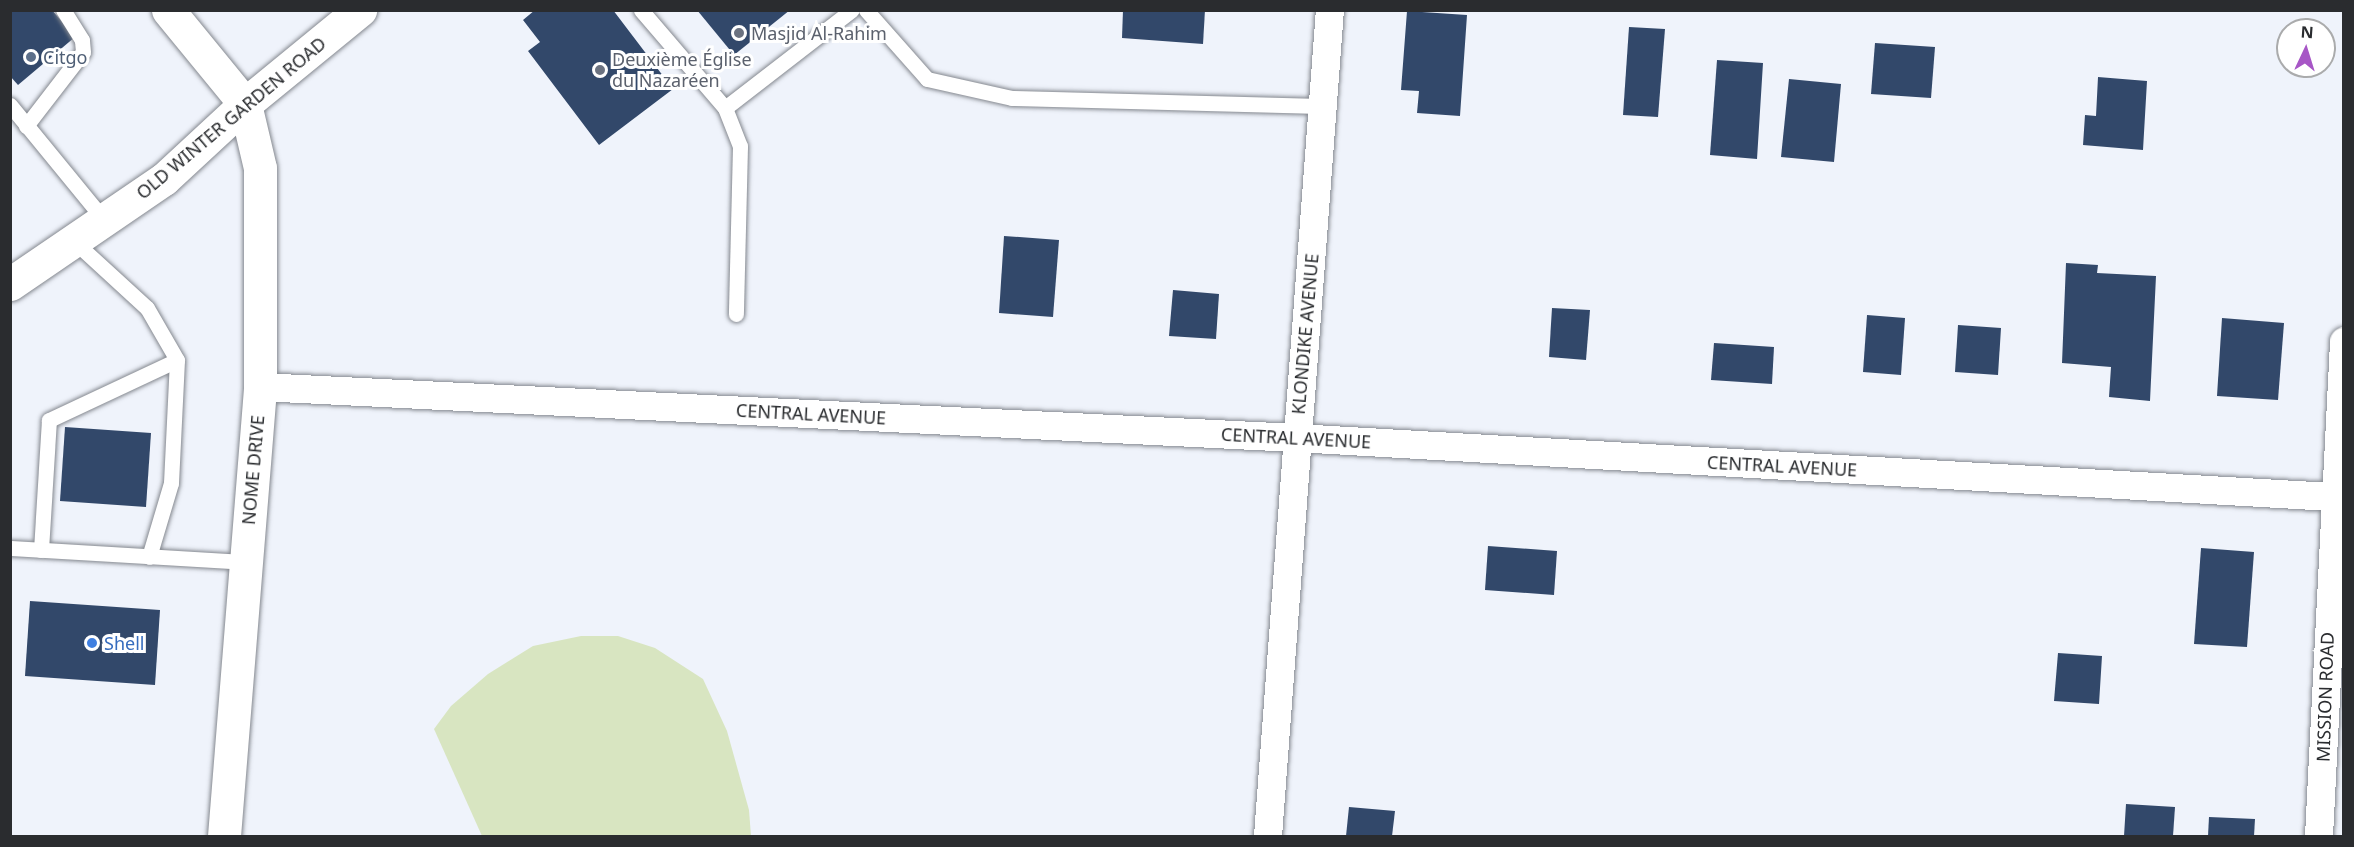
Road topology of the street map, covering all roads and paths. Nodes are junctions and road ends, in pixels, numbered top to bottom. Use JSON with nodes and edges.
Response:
{"nodes":[{"id":1,"x":63,"y":10,"type":"edge"},
{"id":2,"x":168,"y":10,"type":"edge"},
{"id":3,"x":360,"y":10,"type":"edge"},
{"id":4,"x":641,"y":10,"type":"edge"},
{"id":5,"x":852,"y":10,"type":"edge"},
{"id":6,"x":866,"y":10,"type":"edge"},
{"id":7,"x":1330,"y":10,"type":"edge"},
{"id":8,"x":245,"y":104,"type":"junction"},
{"id":9,"x":10,"y":105,"type":"edge"},
{"id":10,"x":1323,"y":106,"type":"junction"},
{"id":11,"x":725,"y":108,"type":"junction"},
{"id":12,"x":26,"y":126,"type":"junction"},
{"id":13,"x":105,"y":221,"type":"junction"},
{"id":14,"x":76,"y":243,"type":"junction"},
{"id":15,"x":10,"y":285,"type":"edge"},
{"id":16,"x":736,"y":314,"type":"dead end"},
{"id":17,"x":2343,"y":342,"type":"edge"},
{"id":18,"x":177,"y":360,"type":"junction"},
{"id":19,"x":260,"y":387,"type":"junction"},
{"id":20,"x":1296,"y":438,"type":"junction"},
{"id":21,"x":2337,"y":485,"type":"edge"},
{"id":22,"x":10,"y":548,"type":"edge"},
{"id":23,"x":41,"y":550,"type":"junction"},
{"id":24,"x":149,"y":557,"type":"junction"},
{"id":25,"x":245,"y":562,"type":"junction"},
{"id":26,"x":224,"y":837,"type":"edge"},
{"id":27,"x":1268,"y":837,"type":"edge"},
{"id":28,"x":2319,"y":837,"type":"edge"}],
"edges":[{"from":1,"to":12,"type":"lane"},
{"from":2,"to":8,"type":"street"},
{"from":3,"to":8,"type":"street","name":"OLD WINTER GARDEN ROAD"},
{"from":4,"to":11,"type":"lane"},
{"from":5,"to":11,"type":"lane"},
{"from":6,"to":10,"type":"lane"},
{"from":7,"to":10,"type":"street","name":"KLONDIKE AVENUE"},
{"from":8,"to":13,"type":"street","name":"OLD WINTER GARDEN ROAD"},
{"from":8,"to":19,"type":"street","name":"NOME DRIVE"},
{"from":9,"to":12,"type":"lane"},
{"from":10,"to":20,"type":"street","name":"KLONDIKE AVENUE"},
{"from":11,"to":16,"type":"lane"},
{"from":12,"to":13,"type":"lane"},
{"from":13,"to":14,"type":"street","name":"OLD WINTER GARDEN ROAD"},
{"from":14,"to":15,"type":"street","name":"OLD WINTER GARDEN ROAD"},
{"from":14,"to":18,"type":"lane"},
{"from":17,"to":21,"type":"street","name":"MISSION ROAD"},
{"from":18,"to":23,"type":"lane"},
{"from":18,"to":24,"type":"lane"},
{"from":19,"to":20,"type":"street","name":"CENTRAL AVENUE"},
{"from":19,"to":25,"type":"street","name":"NOME DRIVE"},
{"from":20,"to":21,"type":"street","name":"CENTRAL AVENUE"},
{"from":20,"to":27,"type":"street","name":"KLONDIKE AVENUE"},
{"from":21,"to":28,"type":"street","name":"MISSION ROAD"},
{"from":22,"to":23,"type":"lane"},
{"from":23,"to":24,"type":"lane"},
{"from":24,"to":25,"type":"lane"},
{"from":25,"to":26,"type":"street","name":"NOME DRIVE"}]}
